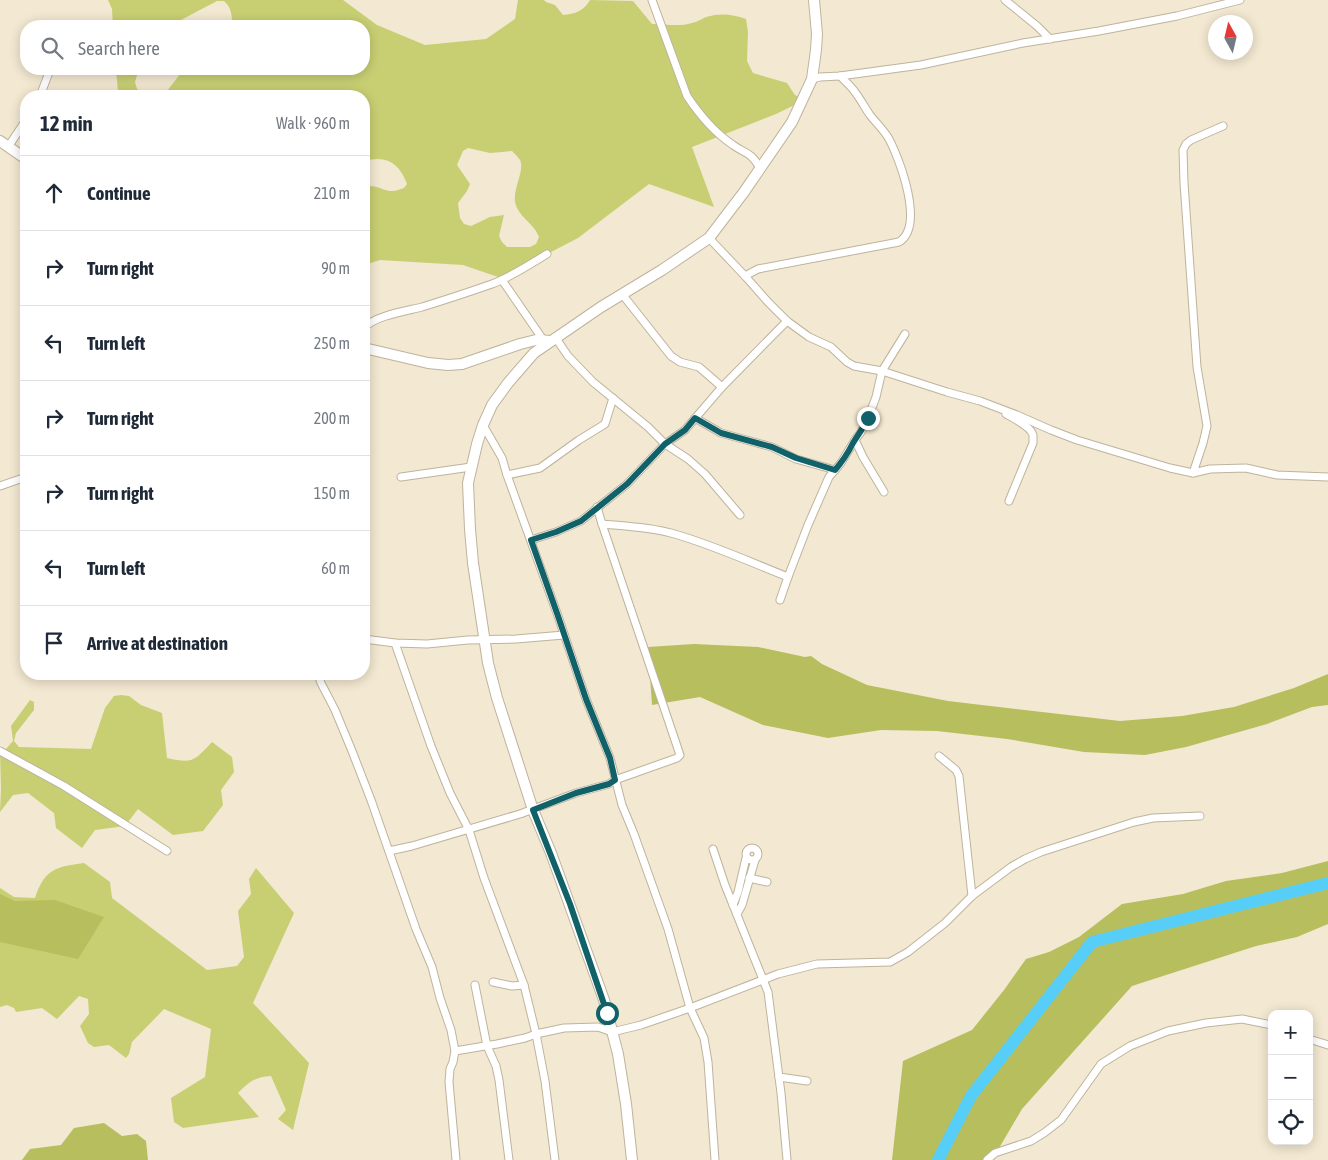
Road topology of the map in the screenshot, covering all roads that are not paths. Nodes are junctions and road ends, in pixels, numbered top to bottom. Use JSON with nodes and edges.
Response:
{"nodes":[{"id":1,"x":652,"y":0,"type":"edge"},
{"id":2,"x":814,"y":0,"type":"edge"},
{"id":3,"x":1005,"y":0,"type":"edge"},
{"id":4,"x":1240,"y":0,"type":"edge"},
{"id":5,"x":1050,"y":39,"type":"junction"},
{"id":6,"x":48,"y":75,"type":"dead end"},
{"id":7,"x":840,"y":76,"type":"junction"},
{"id":8,"x":812,"y":79,"type":"junction"},
{"id":9,"x":42,"y":90,"type":"edge"},
{"id":10,"x":1223,"y":126,"type":"dead end"},
{"id":11,"x":20,"y":127,"type":"edge"},
{"id":12,"x":4,"y":144,"type":"edge"},
{"id":13,"x":20,"y":155,"type":"edge"},
{"id":14,"x":760,"y":168,"type":"junction"},
{"id":15,"x":709,"y":238,"type":"junction"},
{"id":16,"x":546,"y":254,"type":"dead end"},
{"id":17,"x":745,"y":276,"type":"junction"},
{"id":18,"x":502,"y":280,"type":"junction"},
{"id":19,"x":622,"y":294,"type":"junction"},
{"id":20,"x":787,"y":321,"type":"junction"},
{"id":21,"x":370,"y":323,"type":"edge"},
{"id":22,"x":905,"y":334,"type":"dead end"},
{"id":23,"x":550,"y":339,"type":"junction"},
{"id":24,"x":370,"y":349,"type":"edge"},
{"id":25,"x":882,"y":371,"type":"junction"},
{"id":26,"x":722,"y":387,"type":"junction"},
{"id":27,"x":613,"y":398,"type":"junction"},
{"id":28,"x":995,"y":407,"type":"junction"},
{"id":29,"x":695,"y":418,"type":"junction"},
{"id":30,"x":483,"y":425,"type":"junction"},
{"id":31,"x":855,"y":440,"type":"junction"},
{"id":32,"x":665,"y":444,"type":"junction"},
{"id":33,"x":471,"y":467,"type":"junction"},
{"id":34,"x":835,"y":470,"type":"junction"},
{"id":35,"x":1193,"y":473,"type":"junction"},
{"id":36,"x":506,"y":475,"type":"junction"},
{"id":37,"x":401,"y":477,"type":"dead end"},
{"id":38,"x":1328,"y":477,"type":"edge"},
{"id":39,"x":20,"y":479,"type":"edge"},
{"id":40,"x":0,"y":486,"type":"edge"},
{"id":41,"x":884,"y":492,"type":"dead end"},
{"id":42,"x":1009,"y":501,"type":"dead end"},
{"id":43,"x":598,"y":508,"type":"junction"},
{"id":44,"x":740,"y":514,"type":"dead end"},
{"id":45,"x":602,"y":524,"type":"junction"},
{"id":46,"x":531,"y":540,"type":"junction"},
{"id":47,"x":788,"y":576,"type":"junction"},
{"id":48,"x":780,"y":600,"type":"dead end"},
{"id":49,"x":564,"y":635,"type":"junction"},
{"id":50,"x":484,"y":639,"type":"junction"},
{"id":51,"x":370,"y":640,"type":"edge"},
{"id":52,"x":395,"y":643,"type":"junction"},
{"id":53,"x":320,"y":680,"type":"edge"},
{"id":54,"x":0,"y":751,"type":"edge"},
{"id":55,"x":939,"y":756,"type":"dead end"},
{"id":56,"x":615,"y":780,"type":"junction"},
{"id":57,"x":533,"y":810,"type":"junction"},
{"id":58,"x":1200,"y":816,"type":"dead end"},
{"id":59,"x":469,"y":830,"type":"junction"},
{"id":60,"x":713,"y":849,"type":"dead end"},
{"id":61,"x":167,"y":850,"type":"dead end"},
{"id":62,"x":389,"y":851,"type":"junction"},
{"id":63,"x":746,"y":858,"type":"junction"},
{"id":64,"x":755,"y":860,"type":"junction"},
{"id":65,"x":749,"y":878,"type":"junction"},
{"id":66,"x":767,"y":882,"type":"dead end"},
{"id":67,"x":972,"y":896,"type":"junction"},
{"id":68,"x":733,"y":904,"type":"junction"},
{"id":69,"x":737,"y":914,"type":"junction"},
{"id":70,"x":764,"y":979,"type":"junction"},
{"id":71,"x":493,"y":982,"type":"dead end"},
{"id":72,"x":475,"y":985,"type":"dead end"},
{"id":73,"x":524,"y":985,"type":"junction"},
{"id":74,"x":690,"y":1008,"type":"junction"},
{"id":75,"x":1268,"y":1024,"type":"edge"},
{"id":76,"x":612,"y":1032,"type":"junction"},
{"id":77,"x":536,"y":1034,"type":"junction"},
{"id":78,"x":1313,"y":1040,"type":"edge"},
{"id":79,"x":1328,"y":1045,"type":"edge"},
{"id":80,"x":487,"y":1046,"type":"junction"},
{"id":81,"x":455,"y":1051,"type":"junction"},
{"id":82,"x":779,"y":1077,"type":"junction"},
{"id":83,"x":807,"y":1081,"type":"dead end"},
{"id":84,"x":456,"y":1160,"type":"edge"},
{"id":85,"x":509,"y":1160,"type":"edge"},
{"id":86,"x":554,"y":1160,"type":"edge"},
{"id":87,"x":632,"y":1160,"type":"edge"},
{"id":88,"x":716,"y":1160,"type":"edge"},
{"id":89,"x":787,"y":1160,"type":"edge"},
{"id":90,"x":987,"y":1160,"type":"edge"}],
"edges":[{"from":1,"to":14,"type":"street"},
{"from":2,"to":8,"type":"main road"},
{"from":3,"to":5,"type":"street"},
{"from":4,"to":5,"type":"street"},
{"from":5,"to":7,"type":"street"},
{"from":6,"to":9,"type":"street"},
{"from":7,"to":8,"type":"street"},
{"from":7,"to":17,"type":"street"},
{"from":8,"to":14,"type":"main road"},
{"from":10,"to":35,"type":"street"},
{"from":11,"to":12,"type":"street"},
{"from":12,"to":13,"type":"main road"},
{"from":14,"to":15,"type":"main road"},
{"from":15,"to":17,"type":"street"},
{"from":15,"to":19,"type":"main road"},
{"from":16,"to":18,"type":"street"},
{"from":17,"to":20,"type":"street"},
{"from":18,"to":21,"type":"street"},
{"from":18,"to":23,"type":"street"},
{"from":19,"to":23,"type":"main road"},
{"from":19,"to":26,"type":"street"},
{"from":20,"to":25,"type":"street"},
{"from":20,"to":26,"type":"street"},
{"from":22,"to":25,"type":"street"},
{"from":23,"to":24,"type":"main road"},
{"from":23,"to":27,"type":"street"},
{"from":23,"to":30,"type":"main road"},
{"from":25,"to":28,"type":"street"},
{"from":25,"to":31,"type":"street"},
{"from":26,"to":29,"type":"street"},
{"from":27,"to":32,"type":"street"},
{"from":27,"to":36,"type":"street"},
{"from":28,"to":35,"type":"street"},
{"from":28,"to":42,"type":"street"},
{"from":29,"to":32,"type":"street"},
{"from":29,"to":34,"type":"street"},
{"from":30,"to":33,"type":"main road"},
{"from":30,"to":36,"type":"street"},
{"from":31,"to":34,"type":"street"},
{"from":31,"to":41,"type":"street"},
{"from":32,"to":43,"type":"street"},
{"from":32,"to":44,"type":"street"},
{"from":33,"to":37,"type":"street"},
{"from":33,"to":50,"type":"main road"},
{"from":34,"to":47,"type":"street"},
{"from":35,"to":38,"type":"street"},
{"from":36,"to":46,"type":"street"},
{"from":39,"to":40,"type":"street"},
{"from":43,"to":45,"type":"street"},
{"from":43,"to":46,"type":"street"},
{"from":45,"to":47,"type":"street"},
{"from":45,"to":56,"type":"street"},
{"from":46,"to":49,"type":"street"},
{"from":47,"to":48,"type":"street"},
{"from":49,"to":50,"type":"street"},
{"from":49,"to":56,"type":"street"},
{"from":50,"to":52,"type":"street"},
{"from":50,"to":57,"type":"main road"},
{"from":51,"to":52,"type":"street"},
{"from":52,"to":59,"type":"street"},
{"from":53,"to":62,"type":"street"},
{"from":54,"to":61,"type":"street"},
{"from":55,"to":67,"type":"street"},
{"from":56,"to":57,"type":"street"},
{"from":56,"to":74,"type":"street"},
{"from":57,"to":59,"type":"street"},
{"from":57,"to":76,"type":"main road"},
{"from":58,"to":67,"type":"street"},
{"from":59,"to":62,"type":"street"},
{"from":59,"to":73,"type":"street"},
{"from":60,"to":68,"type":"street"},
{"from":62,"to":81,"type":"street"},
{"from":63,"to":64,"type":"street"},
{"from":63,"to":64,"type":"street"},
{"from":63,"to":68,"type":"street"},
{"from":64,"to":65,"type":"street"},
{"from":65,"to":66,"type":"street"},
{"from":65,"to":69,"type":"street"},
{"from":67,"to":70,"type":"street"},
{"from":68,"to":69,"type":"street"},
{"from":69,"to":70,"type":"street"},
{"from":70,"to":74,"type":"street"},
{"from":70,"to":82,"type":"street"},
{"from":71,"to":73,"type":"street"},
{"from":72,"to":80,"type":"street"},
{"from":73,"to":77,"type":"street"},
{"from":74,"to":76,"type":"street"},
{"from":74,"to":88,"type":"street"},
{"from":75,"to":90,"type":"street"},
{"from":76,"to":77,"type":"street"},
{"from":76,"to":87,"type":"main road"},
{"from":77,"to":80,"type":"street"},
{"from":77,"to":86,"type":"street"},
{"from":78,"to":79,"type":"street"},
{"from":80,"to":81,"type":"street"},
{"from":80,"to":85,"type":"street"},
{"from":81,"to":84,"type":"street"},
{"from":82,"to":83,"type":"street"},
{"from":82,"to":89,"type":"street"}]}
